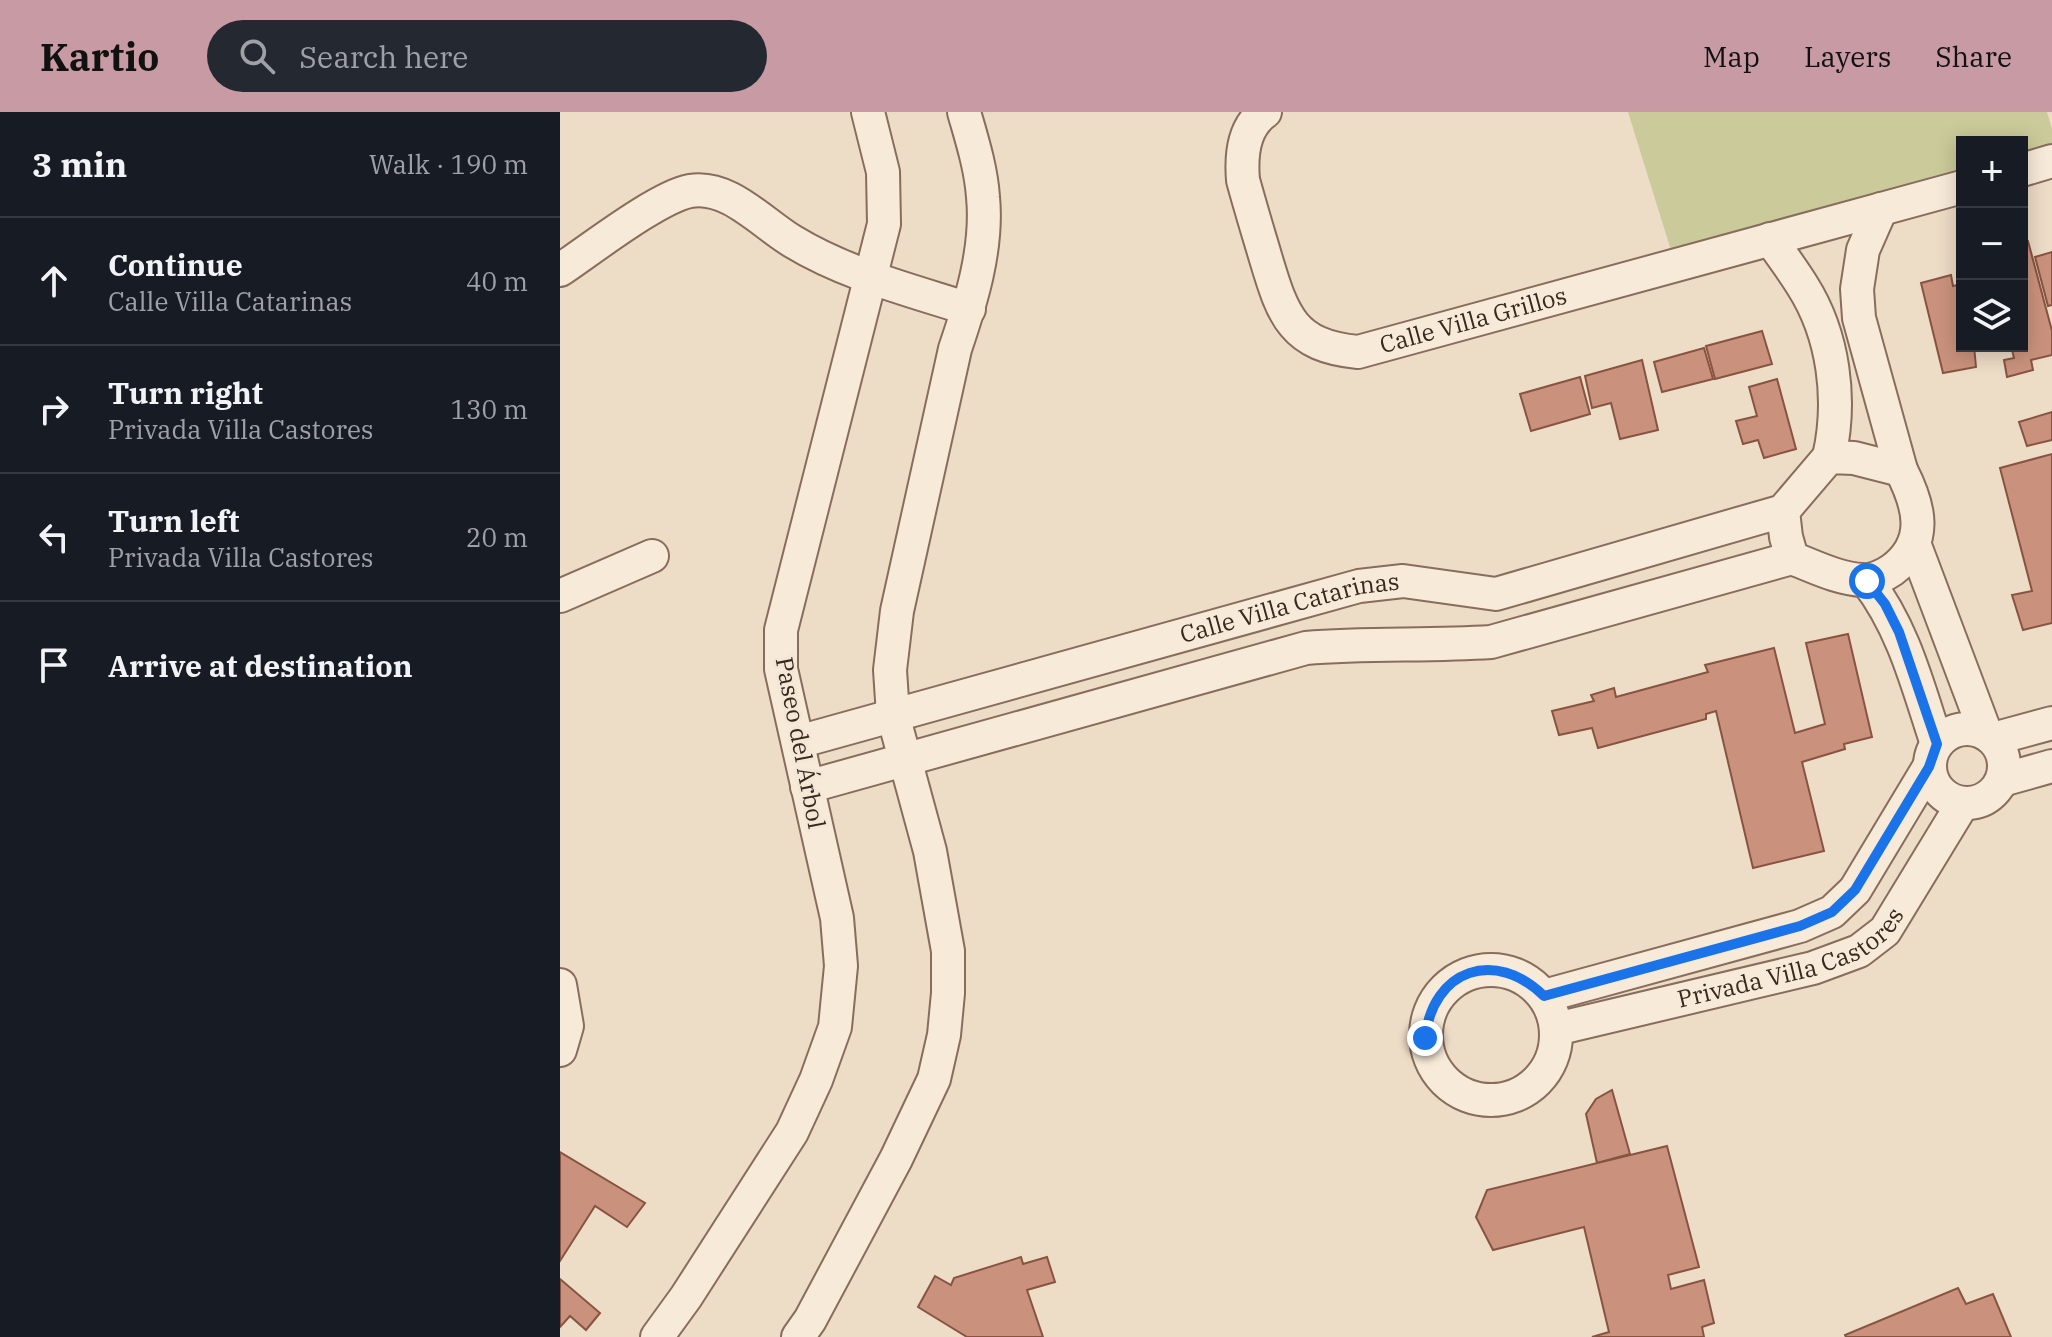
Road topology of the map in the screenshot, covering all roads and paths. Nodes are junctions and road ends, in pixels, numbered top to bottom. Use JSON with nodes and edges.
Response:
{"nodes":[{"id":1,"x":868,"y":112,"type":"edge"},
{"id":2,"x":964,"y":112,"type":"edge"},
{"id":3,"x":1265,"y":112,"type":"edge"},
{"id":4,"x":2052,"y":161,"type":"edge"},
{"id":5,"x":2028,"y":168,"type":"edge"},
{"id":6,"x":1956,"y":189,"type":"edge"},
{"id":7,"x":1881,"y":209,"type":"junction"},
{"id":8,"x":1770,"y":239,"type":"junction"},
{"id":9,"x":560,"y":270,"type":"edge"},
{"id":10,"x":872,"y":278,"type":"junction"},
{"id":11,"x":969,"y":309,"type":"junction"},
{"id":12,"x":1829,"y":457,"type":"junction"},
{"id":13,"x":1901,"y":470,"type":"junction"},
{"id":14,"x":1783,"y":511,"type":"junction"},
{"id":15,"x":1914,"y":543,"type":"junction"},
{"id":16,"x":652,"y":556,"type":"dead end"},
{"id":17,"x":1792,"y":558,"type":"junction"},
{"id":18,"x":1867,"y":581,"type":"junction"},
{"id":19,"x":560,"y":596,"type":"edge"},
{"id":20,"x":893,"y":715,"type":"junction"},
{"id":21,"x":2052,"y":723,"type":"edge"},
{"id":22,"x":1989,"y":737,"type":"junction"},
{"id":23,"x":798,"y":742,"type":"junction"},
{"id":24,"x":1933,"y":756,"type":"junction"},
{"id":25,"x":905,"y":760,"type":"junction"},
{"id":26,"x":2052,"y":766,"type":"edge"},
{"id":27,"x":2002,"y":780,"type":"junction"},
{"id":28,"x":807,"y":787,"type":"junction"},
{"id":29,"x":1963,"y":803,"type":"junction"},
{"id":30,"x":560,"y":985,"type":"edge"},
{"id":31,"x":1544,"y":996,"type":"junction"},
{"id":32,"x":1556,"y":1029,"type":"junction"},
{"id":33,"x":560,"y":1050,"type":"edge"},
{"id":34,"x":657,"y":1337,"type":"edge"},
{"id":35,"x":798,"y":1337,"type":"edge"}],
"edges":[{"from":1,"to":10,"type":"street","name":"Paseo del Árbol"},
{"from":2,"to":11,"type":"street"},
{"from":3,"to":8,"type":"street","name":"Calle Villa Grillos"},
{"from":4,"to":5,"type":"street"},
{"from":6,"to":7,"type":"street","name":"Calle Villa Grillos"},
{"from":7,"to":8,"type":"street","name":"Calle Villa Grillos"},
{"from":7,"to":13,"type":"street"},
{"from":8,"to":12,"type":"street"},
{"from":9,"to":10,"type":"street"},
{"from":10,"to":11,"type":"street"},
{"from":10,"to":23,"type":"street","name":"Paseo del Árbol"},
{"from":11,"to":20,"type":"street"},
{"from":12,"to":13,"type":"street"},
{"from":12,"to":14,"type":"street"},
{"from":13,"to":15,"type":"street"},
{"from":14,"to":17,"type":"street"},
{"from":14,"to":20,"type":"street","name":"Calle Villa Catarinas"},
{"from":15,"to":18,"type":"street"},
{"from":15,"to":22,"type":"street"},
{"from":16,"to":19,"type":"street"},
{"from":17,"to":18,"type":"street"},
{"from":17,"to":25,"type":"street","name":"Calle Villa Catarinas"},
{"from":18,"to":24,"type":"street"},
{"from":20,"to":23,"type":"street","name":"Calle Villa Catarinas"},
{"from":20,"to":25,"type":"street"},
{"from":21,"to":22,"type":"street"},
{"from":22,"to":24,"type":"street"},
{"from":22,"to":27,"type":"street"},
{"from":23,"to":28,"type":"street","name":"Paseo del Árbol"},
{"from":24,"to":29,"type":"street"},
{"from":24,"to":31,"type":"street","name":"Privada Villa Castores"},
{"from":25,"to":28,"type":"street","name":"Calle Villa Catarinas"},
{"from":25,"to":35,"type":"street"},
{"from":26,"to":27,"type":"street"},
{"from":27,"to":29,"type":"street"},
{"from":28,"to":34,"type":"street","name":"Paseo del Árbol"},
{"from":29,"to":32,"type":"street","name":"Privada Villa Castores"},
{"from":30,"to":33,"type":"street"},
{"from":31,"to":32,"type":"street"},
{"from":31,"to":32,"type":"street"}]}
